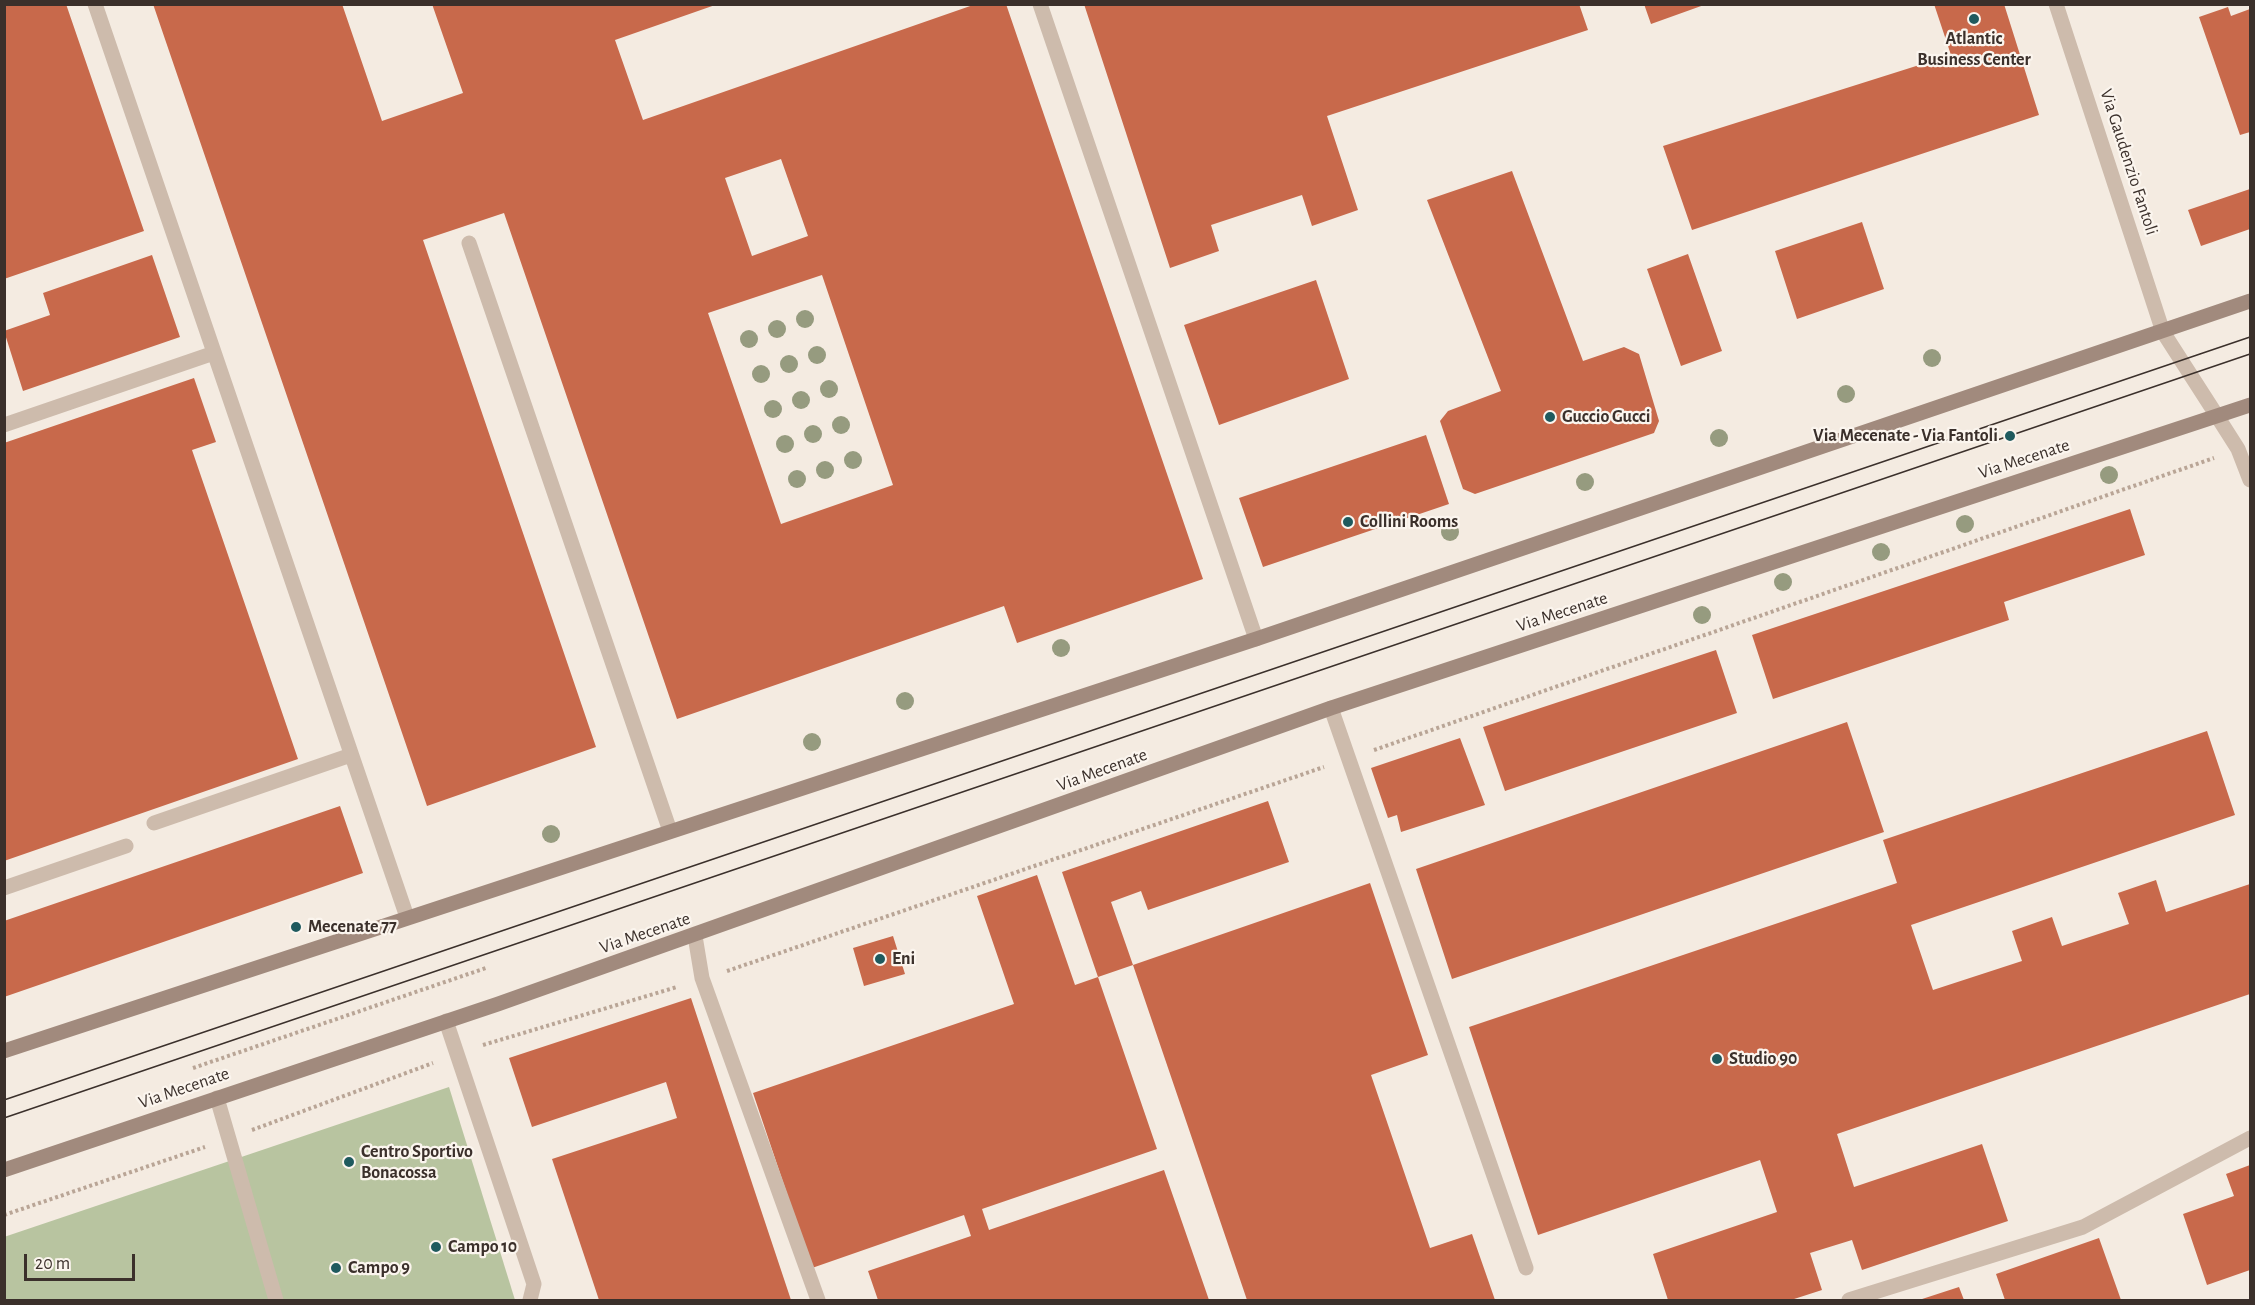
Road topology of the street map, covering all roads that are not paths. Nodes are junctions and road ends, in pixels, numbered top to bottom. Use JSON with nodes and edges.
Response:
{"nodes":[{"id":1,"x":95,"y":4,"type":"edge"},
{"id":2,"x":1040,"y":4,"type":"edge"},
{"id":3,"x":2056,"y":4,"type":"edge"},
{"id":4,"x":469,"y":243,"type":"dead end"},
{"id":5,"x":2250,"y":301,"type":"edge"},
{"id":6,"x":2163,"y":332,"type":"junction"},
{"id":7,"x":214,"y":352,"type":"junction"},
{"id":8,"x":2250,"y":405,"type":"edge"},
{"id":9,"x":2217,"y":416,"type":"junction"},
{"id":10,"x":4,"y":425,"type":"edge"},
{"id":11,"x":2250,"y":480,"type":"edge"},
{"id":12,"x":1256,"y":639,"type":"junction"},
{"id":13,"x":1331,"y":708,"type":"junction"},
{"id":14,"x":351,"y":755,"type":"junction"},
{"id":15,"x":154,"y":823,"type":"dead end"},
{"id":16,"x":670,"y":831,"type":"junction"},
{"id":17,"x":126,"y":846,"type":"dead end"},
{"id":18,"x":4,"y":888,"type":"edge"},
{"id":19,"x":407,"y":917,"type":"junction"},
{"id":20,"x":695,"y":936,"type":"junction"},
{"id":21,"x":447,"y":1021,"type":"junction"},
{"id":22,"x":4,"y":1051,"type":"edge"},
{"id":23,"x":217,"y":1098,"type":"junction"},
{"id":24,"x":2250,"y":1138,"type":"edge"},
{"id":25,"x":4,"y":1170,"type":"edge"},
{"id":26,"x":1526,"y":1268,"type":"dead end"},
{"id":27,"x":276,"y":1300,"type":"edge"},
{"id":28,"x":530,"y":1300,"type":"edge"},
{"id":29,"x":818,"y":1300,"type":"edge"},
{"id":30,"x":1849,"y":1300,"type":"edge"}],
"edges":[{"from":1,"to":7,"type":"street"},
{"from":2,"to":12,"type":"street"},
{"from":3,"to":6,"type":"street","name":"Via Gaudenzio Fantoli"},
{"from":4,"to":16,"type":"street"},
{"from":5,"to":6,"type":"main road"},
{"from":6,"to":9,"type":"street"},
{"from":6,"to":12,"type":"main road"},
{"from":7,"to":10,"type":"street"},
{"from":7,"to":14,"type":"street"},
{"from":8,"to":9,"type":"main road","name":"Via Mecenate"},
{"from":9,"to":11,"type":"street"},
{"from":9,"to":13,"type":"main road","name":"Via Mecenate"},
{"from":12,"to":16,"type":"main road"},
{"from":13,"to":20,"type":"main road","name":"Via Mecenate"},
{"from":13,"to":26,"type":"street"},
{"from":14,"to":15,"type":"street"},
{"from":14,"to":19,"type":"street"},
{"from":16,"to":19,"type":"main road"},
{"from":17,"to":18,"type":"street"},
{"from":19,"to":22,"type":"main road"},
{"from":20,"to":21,"type":"main road","name":"Via Mecenate"},
{"from":20,"to":29,"type":"street"},
{"from":21,"to":23,"type":"main road","name":"Via Mecenate"},
{"from":21,"to":28,"type":"street"},
{"from":23,"to":25,"type":"main road","name":"Via Mecenate"},
{"from":23,"to":27,"type":"street"},
{"from":24,"to":30,"type":"street"}]}
